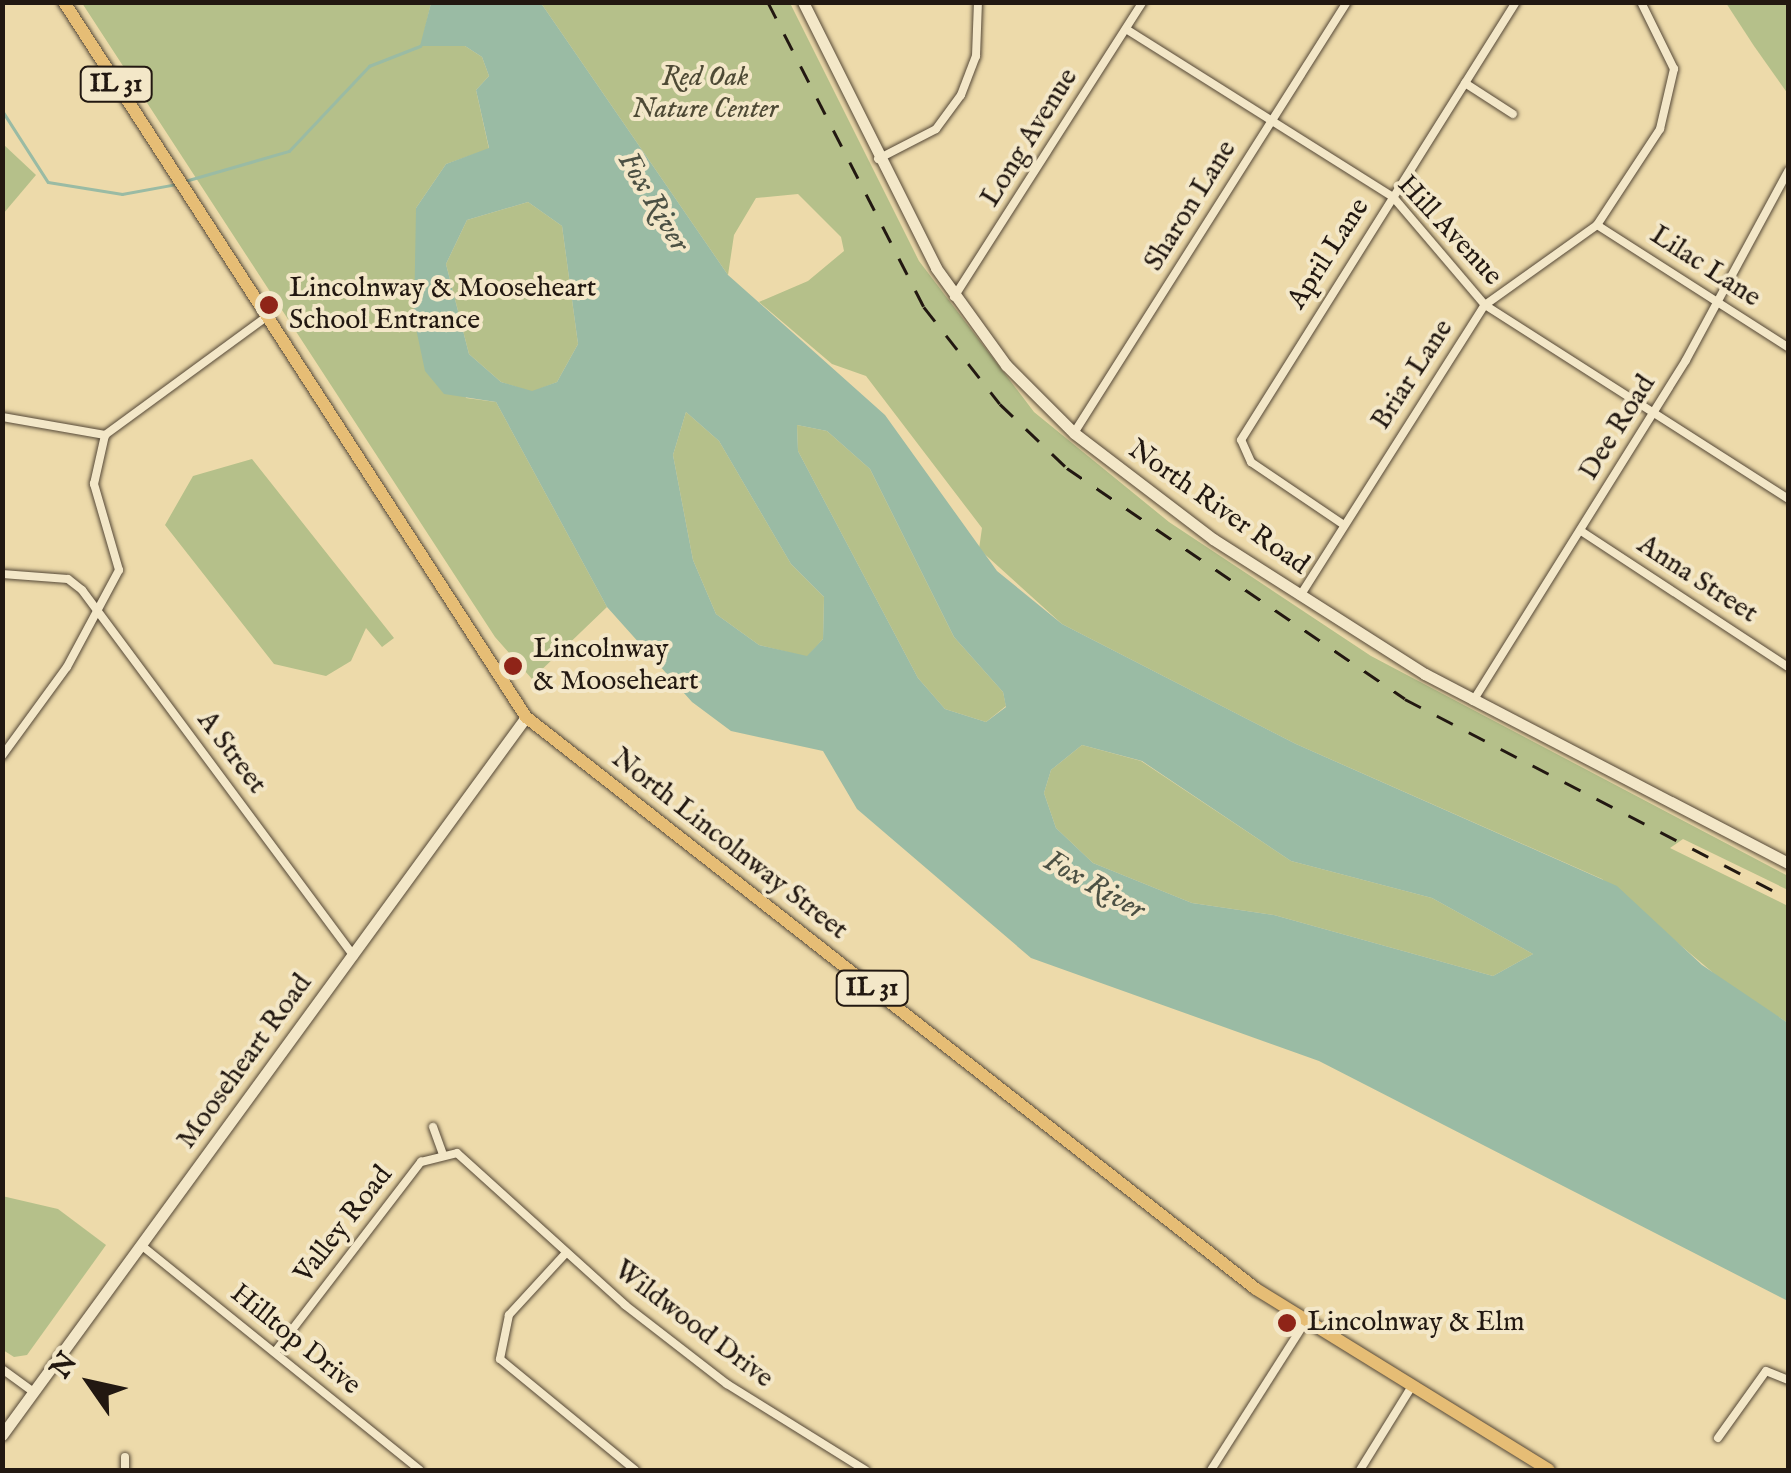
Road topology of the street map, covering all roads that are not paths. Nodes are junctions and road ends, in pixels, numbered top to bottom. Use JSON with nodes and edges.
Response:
{"nodes":[{"id":1,"x":64,"y":2,"type":"edge"},
{"id":2,"x":803,"y":2,"type":"edge"},
{"id":3,"x":978,"y":2,"type":"edge"},
{"id":4,"x":1143,"y":2,"type":"edge"},
{"id":5,"x":1347,"y":2,"type":"edge"},
{"id":6,"x":1516,"y":2,"type":"edge"},
{"id":7,"x":1641,"y":2,"type":"edge"},
{"id":8,"x":1126,"y":29,"type":"junction"},
{"id":9,"x":1464,"y":83,"type":"junction"},
{"id":10,"x":1513,"y":114,"type":"dead end"},
{"id":11,"x":1272,"y":121,"type":"junction"},
{"id":12,"x":878,"y":159,"type":"junction"},
{"id":13,"x":1788,"y":170,"type":"edge"},
{"id":14,"x":1785,"y":183,"type":"edge"},
{"id":15,"x":1392,"y":197,"type":"junction"},
{"id":16,"x":1598,"y":225,"type":"junction"},
{"id":17,"x":954,"y":297,"type":"junction"},
{"id":18,"x":1715,"y":300,"type":"junction"},
{"id":19,"x":1485,"y":305,"type":"junction"},
{"id":20,"x":266,"y":317,"type":"junction"},
{"id":21,"x":1788,"y":347,"type":"edge"},
{"id":22,"x":1654,"y":414,"type":"junction"},
{"id":23,"x":2,"y":417,"type":"edge"},
{"id":24,"x":1074,"y":433,"type":"junction"},
{"id":25,"x":105,"y":435,"type":"junction"},
{"id":26,"x":1788,"y":499,"type":"edge"},
{"id":27,"x":1344,"y":525,"type":"junction"},
{"id":28,"x":1581,"y":531,"type":"junction"},
{"id":29,"x":2,"y":574,"type":"edge"},
{"id":30,"x":1300,"y":596,"type":"junction"},
{"id":31,"x":96,"y":612,"type":"junction"},
{"id":32,"x":1788,"y":667,"type":"edge"},
{"id":33,"x":1473,"y":701,"type":"junction"},
{"id":34,"x":526,"y":717,"type":"junction"},
{"id":35,"x":4,"y":752,"type":"edge"},
{"id":36,"x":1788,"y":863,"type":"edge"},
{"id":37,"x":354,"y":956,"type":"junction"},
{"id":38,"x":434,"y":1127,"type":"dead end"},
{"id":39,"x":442,"y":1152,"type":"junction"},
{"id":40,"x":142,"y":1245,"type":"junction"},
{"id":41,"x":565,"y":1254,"type":"junction"},
{"id":42,"x":1306,"y":1321,"type":"junction"},
{"id":43,"x":275,"y":1352,"type":"junction"},
{"id":44,"x":2,"y":1369,"type":"edge"},
{"id":45,"x":1788,"y":1380,"type":"edge"},
{"id":46,"x":1412,"y":1386,"type":"junction"},
{"id":47,"x":34,"y":1392,"type":"junction"},
{"id":48,"x":2,"y":1435,"type":"edge"},
{"id":49,"x":1718,"y":1438,"type":"dead end"},
{"id":50,"x":125,"y":1457,"type":"dead end"},
{"id":51,"x":124,"y":1470,"type":"edge"},
{"id":52,"x":420,"y":1470,"type":"edge"},
{"id":53,"x":635,"y":1470,"type":"edge"},
{"id":54,"x":865,"y":1470,"type":"edge"},
{"id":55,"x":1210,"y":1470,"type":"edge"},
{"id":56,"x":1360,"y":1470,"type":"edge"},
{"id":57,"x":1549,"y":1470,"type":"edge"}],
"edges":[{"from":1,"to":20,"type":"main road","name":"North Lincolnway Street","number":"IL 31"},
{"from":2,"to":12,"type":"main road","name":"North River Road"},
{"from":3,"to":12,"type":"street"},
{"from":4,"to":8,"type":"street","name":"Long Avenue"},
{"from":5,"to":11,"type":"street","name":"Sharon Lane"},
{"from":6,"to":9,"type":"street","name":"April Lane"},
{"from":7,"to":16,"type":"street","name":"Briar Lane"},
{"from":8,"to":11,"type":"street","name":"Hill Avenue"},
{"from":8,"to":17,"type":"street","name":"Long Avenue"},
{"from":9,"to":10,"type":"street"},
{"from":9,"to":15,"type":"street","name":"April Lane"},
{"from":11,"to":15,"type":"street","name":"Hill Avenue"},
{"from":11,"to":24,"type":"street","name":"Sharon Lane"},
{"from":12,"to":17,"type":"main road","name":"North River Road"},
{"from":13,"to":14,"type":"street","name":"Dee Road"},
{"from":14,"to":18,"type":"street","name":"Dee Road"},
{"from":15,"to":19,"type":"street","name":"Hill Avenue"},
{"from":15,"to":27,"type":"street","name":"April Lane"},
{"from":16,"to":18,"type":"street","name":"Lilac Lane"},
{"from":16,"to":19,"type":"street","name":"Briar Lane"},
{"from":17,"to":24,"type":"main road","name":"North River Road"},
{"from":18,"to":21,"type":"street","name":"Lilac Lane"},
{"from":18,"to":22,"type":"street","name":"Dee Road"},
{"from":19,"to":22,"type":"street","name":"Hill Avenue"},
{"from":19,"to":27,"type":"street","name":"Briar Lane"},
{"from":20,"to":25,"type":"street"},
{"from":20,"to":34,"type":"main road","name":"North Lincolnway Street","number":"IL 31"},
{"from":22,"to":26,"type":"street","name":"Hill Avenue"},
{"from":22,"to":28,"type":"street","name":"Dee Road"},
{"from":23,"to":25,"type":"street"},
{"from":24,"to":30,"type":"main road","name":"North River Road"},
{"from":25,"to":31,"type":"street"},
{"from":27,"to":30,"type":"street","name":"Briar Lane"},
{"from":28,"to":32,"type":"street","name":"Anna Street"},
{"from":28,"to":33,"type":"street","name":"Dee Road"},
{"from":29,"to":31,"type":"street","name":"A Street"},
{"from":30,"to":33,"type":"main road","name":"North River Road"},
{"from":31,"to":35,"type":"street"},
{"from":31,"to":37,"type":"street","name":"A Street"},
{"from":33,"to":36,"type":"main road","name":"North River Road"},
{"from":34,"to":37,"type":"main road","name":"Mooseheart Road"},
{"from":34,"to":42,"type":"main road","name":"North Lincolnway Street","number":"IL 31"},
{"from":37,"to":40,"type":"main road","name":"Mooseheart Road"},
{"from":38,"to":39,"type":"street"},
{"from":39,"to":41,"type":"street","name":"Wildwood Drive"},
{"from":39,"to":43,"type":"street","name":"Valley Road"},
{"from":40,"to":43,"type":"street","name":"Hilltop Drive"},
{"from":40,"to":47,"type":"main road","name":"Mooseheart Road"},
{"from":41,"to":53,"type":"street"},
{"from":41,"to":54,"type":"street","name":"Wildwood Drive"},
{"from":42,"to":46,"type":"main road","name":"North Lincolnway Street","number":"IL 31"},
{"from":42,"to":55,"type":"street"},
{"from":43,"to":52,"type":"street","name":"Hilltop Drive"},
{"from":44,"to":47,"type":"street"},
{"from":45,"to":49,"type":"street"},
{"from":46,"to":56,"type":"street"},
{"from":46,"to":57,"type":"main road","name":"North Lincolnway Street","number":"IL 31"},
{"from":47,"to":48,"type":"main road","name":"Mooseheart Road"},
{"from":50,"to":51,"type":"street"}]}
